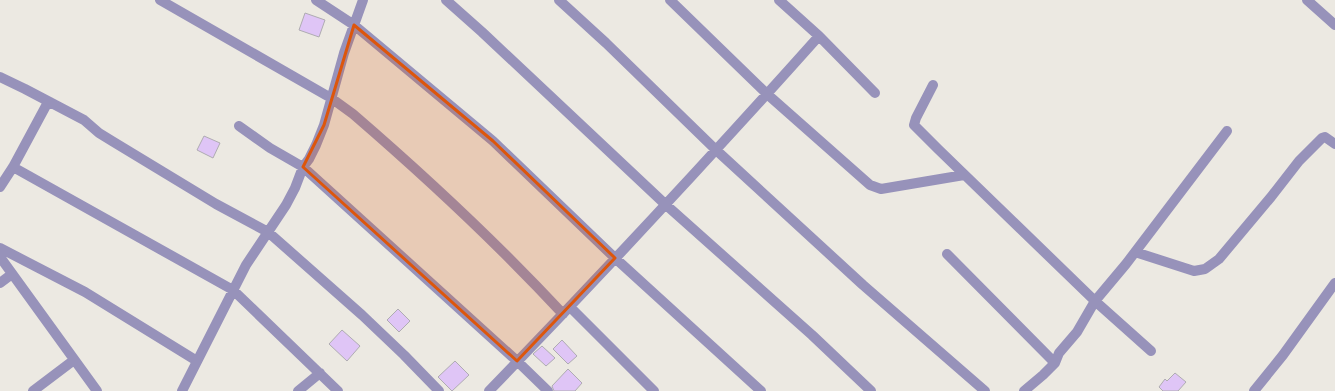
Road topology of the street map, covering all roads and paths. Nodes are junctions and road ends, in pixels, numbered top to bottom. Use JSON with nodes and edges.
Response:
{"nodes":[{"id":1,"x":160,"y":0,"type":"edge"},
{"id":2,"x":316,"y":0,"type":"edge"},
{"id":3,"x":364,"y":0,"type":"edge"},
{"id":4,"x":446,"y":0,"type":"edge"},
{"id":5,"x":560,"y":0,"type":"edge"},
{"id":6,"x":670,"y":0,"type":"edge"},
{"id":7,"x":779,"y":0,"type":"edge"},
{"id":8,"x":1307,"y":0,"type":"edge"},
{"id":9,"x":354,"y":25,"type":"junction"},
{"id":10,"x":1335,"y":25,"type":"edge"},
{"id":11,"x":818,"y":36,"type":"junction"},
{"id":12,"x":0,"y":77,"type":"edge"},
{"id":13,"x":933,"y":85,"type":"dead end"},
{"id":14,"x":875,"y":93,"type":"dead end"},
{"id":15,"x":767,"y":94,"type":"junction"},
{"id":16,"x":331,"y":98,"type":"junction"},
{"id":17,"x":48,"y":102,"type":"junction"},
{"id":18,"x":239,"y":126,"type":"dead end"},
{"id":19,"x":1227,"y":131,"type":"dead end"},
{"id":20,"x":1335,"y":144,"type":"edge"},
{"id":21,"x":715,"y":149,"type":"junction"},
{"id":22,"x":13,"y":167,"type":"junction"},
{"id":23,"x":303,"y":167,"type":"junction"},
{"id":24,"x":964,"y":175,"type":"junction"},
{"id":25,"x":0,"y":187,"type":"edge"},
{"id":26,"x":665,"y":204,"type":"junction"},
{"id":27,"x":268,"y":232,"type":"junction"},
{"id":28,"x":0,"y":248,"type":"edge"},
{"id":29,"x":1135,"y":252,"type":"junction"},
{"id":30,"x":947,"y":254,"type":"dead end"},
{"id":31,"x":0,"y":257,"type":"edge"},
{"id":32,"x":615,"y":258,"type":"junction"},
{"id":33,"x":12,"y":274,"type":"junction"},
{"id":34,"x":0,"y":283,"type":"edge"},
{"id":35,"x":1335,"y":284,"type":"edge"},
{"id":36,"x":233,"y":290,"type":"junction"},
{"id":37,"x":1096,"y":301,"type":"junction"},
{"id":38,"x":566,"y":311,"type":"junction"},
{"id":39,"x":1151,"y":351,"type":"dead end"},
{"id":40,"x":74,"y":360,"type":"junction"},
{"id":41,"x":197,"y":361,"type":"junction"},
{"id":42,"x":518,"y":361,"type":"junction"},
{"id":43,"x":1055,"y":363,"type":"junction"},
{"id":44,"x":320,"y":373,"type":"junction"},
{"id":45,"x":33,"y":391,"type":"edge"},
{"id":46,"x":97,"y":391,"type":"edge"},
{"id":47,"x":182,"y":391,"type":"edge"},
{"id":48,"x":298,"y":391,"type":"edge"},
{"id":49,"x":338,"y":391,"type":"edge"},
{"id":50,"x":439,"y":391,"type":"edge"},
{"id":51,"x":489,"y":391,"type":"edge"},
{"id":52,"x":548,"y":391,"type":"edge"},
{"id":53,"x":654,"y":391,"type":"edge"},
{"id":54,"x":761,"y":391,"type":"edge"},
{"id":55,"x":871,"y":391,"type":"edge"},
{"id":56,"x":985,"y":391,"type":"edge"},
{"id":57,"x":1024,"y":391,"type":"edge"},
{"id":58,"x":1254,"y":391,"type":"edge"}],
"edges":[{"from":1,"to":16,"type":"street"},
{"from":2,"to":9,"type":"street"},
{"from":3,"to":9,"type":"street"},
{"from":4,"to":26,"type":"street"},
{"from":5,"to":21,"type":"street"},
{"from":6,"to":15,"type":"street"},
{"from":7,"to":11,"type":"street"},
{"from":8,"to":10,"type":"street"},
{"from":9,"to":16,"type":"street"},
{"from":9,"to":32,"type":"street"},
{"from":11,"to":14,"type":"street"},
{"from":11,"to":15,"type":"street"},
{"from":12,"to":17,"type":"street"},
{"from":13,"to":24,"type":"street"},
{"from":15,"to":21,"type":"street"},
{"from":15,"to":24,"type":"street"},
{"from":16,"to":23,"type":"street"},
{"from":16,"to":38,"type":"street"},
{"from":17,"to":22,"type":"street"},
{"from":17,"to":27,"type":"street"},
{"from":18,"to":23,"type":"street"},
{"from":19,"to":29,"type":"street"},
{"from":20,"to":29,"type":"street"},
{"from":21,"to":26,"type":"street"},
{"from":21,"to":56,"type":"street"},
{"from":22,"to":25,"type":"street"},
{"from":22,"to":36,"type":"street"},
{"from":23,"to":27,"type":"street"},
{"from":23,"to":42,"type":"street"},
{"from":24,"to":37,"type":"street"},
{"from":26,"to":32,"type":"street"},
{"from":26,"to":55,"type":"street"},
{"from":27,"to":36,"type":"street"},
{"from":27,"to":50,"type":"street"},
{"from":28,"to":41,"type":"street"},
{"from":29,"to":37,"type":"street"},
{"from":30,"to":43,"type":"street"},
{"from":31,"to":33,"type":"street"},
{"from":32,"to":38,"type":"street"},
{"from":32,"to":54,"type":"street"},
{"from":33,"to":34,"type":"street"},
{"from":33,"to":40,"type":"street"},
{"from":35,"to":58,"type":"street"},
{"from":36,"to":41,"type":"street"},
{"from":36,"to":44,"type":"street"},
{"from":37,"to":39,"type":"street"},
{"from":37,"to":43,"type":"street"},
{"from":38,"to":42,"type":"street"},
{"from":38,"to":53,"type":"street"},
{"from":40,"to":45,"type":"street"},
{"from":40,"to":46,"type":"street"},
{"from":41,"to":47,"type":"street"},
{"from":42,"to":51,"type":"street"},
{"from":42,"to":52,"type":"street"},
{"from":43,"to":57,"type":"street"},
{"from":44,"to":48,"type":"street"},
{"from":44,"to":49,"type":"street"}]}
